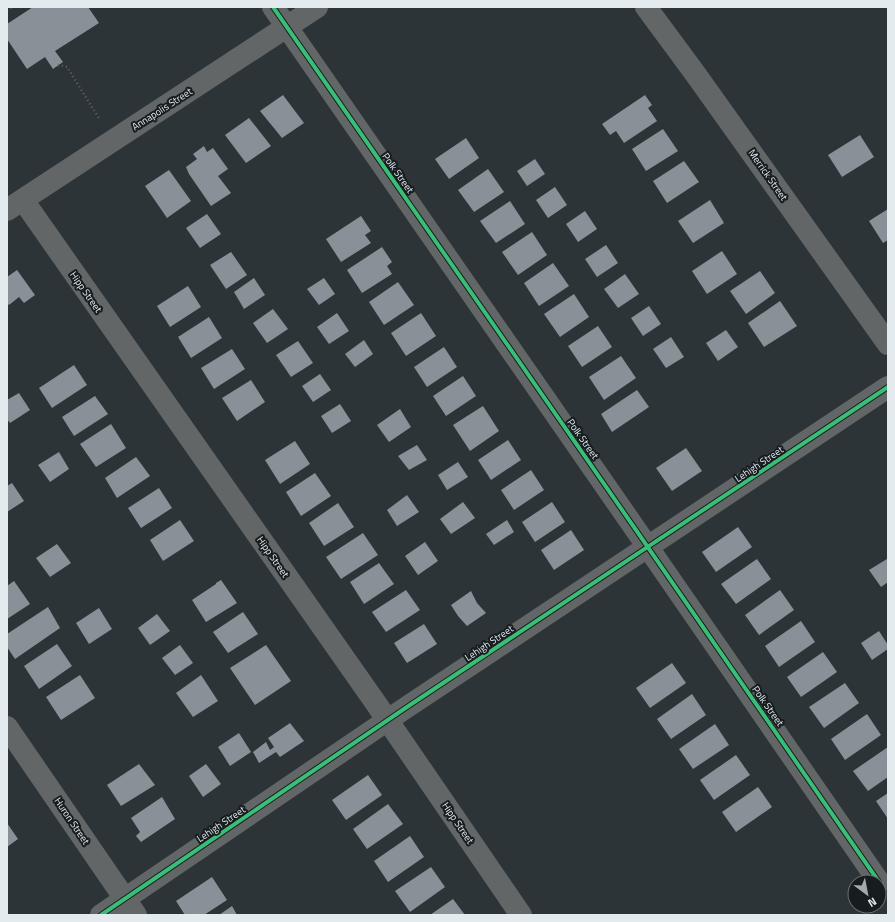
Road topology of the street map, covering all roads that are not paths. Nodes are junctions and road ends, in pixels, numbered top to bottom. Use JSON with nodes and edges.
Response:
{"nodes":[{"id":1,"x":273,"y":7,"type":"edge"},
{"id":2,"x":316,"y":7,"type":"edge"},
{"id":3,"x":646,"y":7,"type":"edge"},
{"id":4,"x":286,"y":27,"type":"junction"},
{"id":5,"x":15,"y":205,"type":"edge"},
{"id":6,"x":888,"y":344,"type":"edge"},
{"id":7,"x":888,"y":387,"type":"edge"},
{"id":8,"x":648,"y":548,"type":"junction"},
{"id":9,"x":388,"y":720,"type":"junction"},
{"id":10,"x":7,"y":727,"type":"edge"},
{"id":11,"x":873,"y":874,"type":"edge"},
{"id":12,"x":130,"y":907,"type":"edge"},
{"id":13,"x":102,"y":915,"type":"edge"},
{"id":14,"x":521,"y":915,"type":"edge"}],
"edges":[{"from":1,"to":4,"type":"street","name":"Polk Street"},
{"from":2,"to":4,"type":"street","name":"Annapolis Street"},
{"from":3,"to":6,"type":"street","name":"Merrick Street"},
{"from":4,"to":5,"type":"street","name":"Annapolis Street"},
{"from":4,"to":8,"type":"street","name":"Polk Street"},
{"from":5,"to":9,"type":"street","name":"Hipp Street"},
{"from":7,"to":8,"type":"street","name":"Lehigh Street"},
{"from":8,"to":9,"type":"street","name":"Lehigh Street"},
{"from":8,"to":11,"type":"street","name":"Polk Street"},
{"from":9,"to":12,"type":"street","name":"Lehigh Street"},
{"from":9,"to":14,"type":"street","name":"Hipp Street"},
{"from":10,"to":12,"type":"street","name":"Huron Street"},
{"from":12,"to":13,"type":"street","name":"Lehigh Street"}]}
